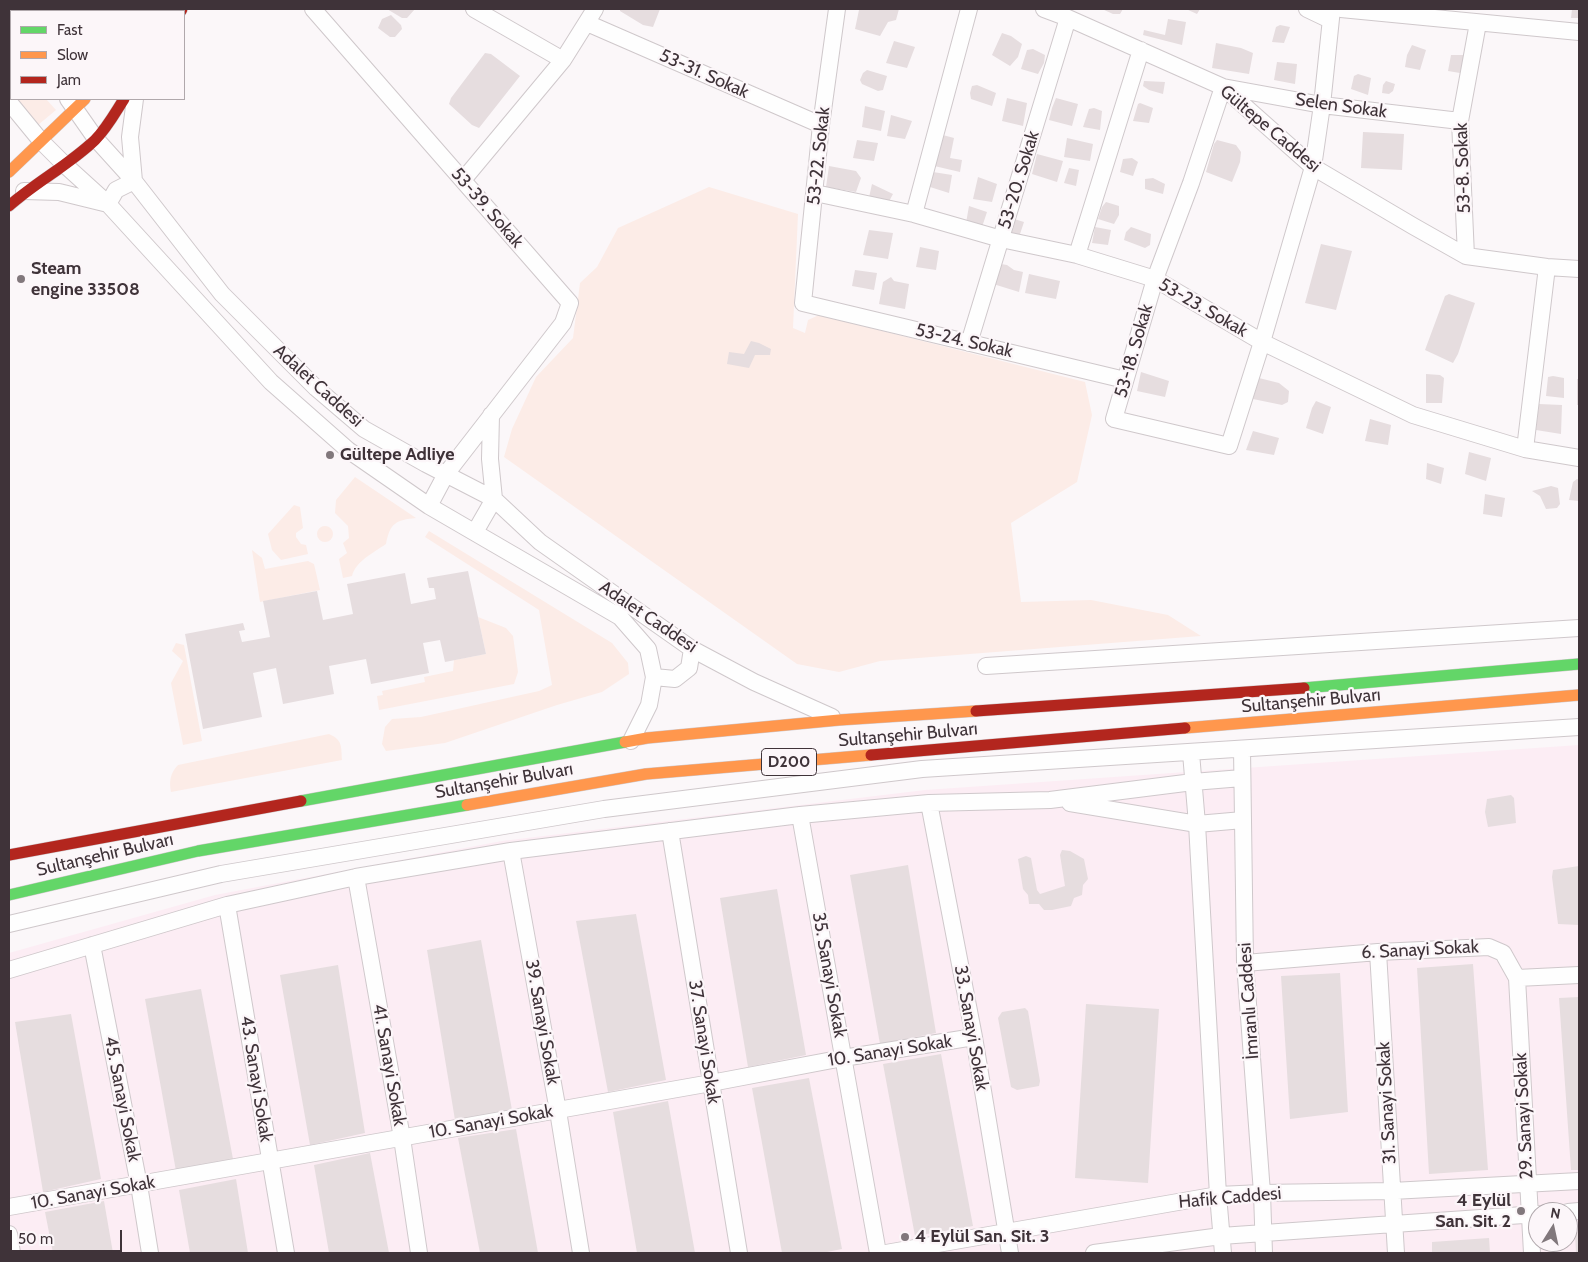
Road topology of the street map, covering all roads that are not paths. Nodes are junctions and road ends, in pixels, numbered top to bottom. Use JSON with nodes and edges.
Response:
{"nodes":[{"id":1,"x":313,"y":9,"type":"edge"},
{"id":2,"x":474,"y":9,"type":"edge"},
{"id":3,"x":836,"y":9,"type":"edge"},
{"id":4,"x":969,"y":9,"type":"edge"},
{"id":5,"x":1044,"y":9,"type":"edge"},
{"id":6,"x":1307,"y":9,"type":"edge"},
{"id":7,"x":1334,"y":12,"type":"edge"},
{"id":8,"x":1414,"y":12,"type":"edge"},
{"id":9,"x":591,"y":16,"type":"edge"},
{"id":10,"x":1068,"y":18,"type":"junction"},
{"id":11,"x":1478,"y":23,"type":"junction"},
{"id":12,"x":1579,"y":32,"type":"edge"},
{"id":13,"x":1141,"y":50,"type":"junction"},
{"id":14,"x":563,"y":60,"type":"junction"},
{"id":15,"x":1223,"y":86,"type":"junction"},
{"id":16,"x":123,"y":100,"type":"edge"},
{"id":17,"x":135,"y":100,"type":"edge"},
{"id":18,"x":9,"y":102,"type":"edge"},
{"id":19,"x":76,"y":102,"type":"edge"},
{"id":20,"x":1322,"y":105,"type":"junction"},
{"id":21,"x":1460,"y":121,"type":"junction"},
{"id":22,"x":821,"y":125,"type":"junction"},
{"id":23,"x":96,"y":139,"type":"junction"},
{"id":24,"x":41,"y":141,"type":"junction"},
{"id":25,"x":65,"y":165,"type":"junction"},
{"id":26,"x":1312,"y":166,"type":"junction"},
{"id":27,"x":9,"y":172,"type":"edge"},
{"id":28,"x":463,"y":180,"type":"junction"},
{"id":29,"x":134,"y":181,"type":"junction"},
{"id":30,"x":24,"y":191,"type":"junction"},
{"id":31,"x":815,"y":192,"type":"junction"},
{"id":32,"x":108,"y":204,"type":"junction"},
{"id":33,"x":9,"y":206,"type":"edge"},
{"id":34,"x":914,"y":214,"type":"junction"},
{"id":35,"x":1001,"y":239,"type":"junction"},
{"id":36,"x":1077,"y":256,"type":"junction"},
{"id":37,"x":1466,"y":256,"type":"junction"},
{"id":38,"x":1547,"y":267,"type":"junction"},
{"id":39,"x":1579,"y":269,"type":"edge"},
{"id":40,"x":1155,"y":279,"type":"junction"},
{"id":41,"x":803,"y":303,"type":"joint"},
{"id":42,"x":1262,"y":342,"type":"junction"},
{"id":43,"x":969,"y":343,"type":"junction"},
{"id":44,"x":1125,"y":380,"type":"junction"},
{"id":45,"x":491,"y":415,"type":"junction"},
{"id":46,"x":1525,"y":449,"type":"junction"},
{"id":47,"x":1579,"y":458,"type":"edge"},
{"id":48,"x":446,"y":474,"type":"junction"},
{"id":49,"x":494,"y":499,"type":"junction"},
{"id":50,"x":429,"y":506,"type":"junction"},
{"id":51,"x":475,"y":532,"type":"junction"},
{"id":52,"x":1579,"y":628,"type":"edge"},
{"id":53,"x":692,"y":649,"type":"junction"},
{"id":54,"x":1579,"y":664,"type":"edge"},
{"id":55,"x":986,"y":666,"type":"dead end"},
{"id":56,"x":654,"y":677,"type":"junction"},
{"id":57,"x":1579,"y":695,"type":"edge"},
{"id":58,"x":839,"y":720,"type":"junction"},
{"id":59,"x":1579,"y":727,"type":"edge"},
{"id":60,"x":630,"y":741,"type":"junction"},
{"id":61,"x":1242,"y":748,"type":"junction"},
{"id":62,"x":1191,"y":752,"type":"junction"},
{"id":63,"x":1242,"y":778,"type":"junction"},
{"id":64,"x":1193,"y":782,"type":"junction"},
{"id":65,"x":1050,"y":800,"type":"junction"},
{"id":66,"x":929,"y":804,"type":"junction"},
{"id":67,"x":800,"y":815,"type":"junction"},
{"id":68,"x":1243,"y":820,"type":"junction"},
{"id":69,"x":1197,"y":824,"type":"junction"},
{"id":70,"x":670,"y":830,"type":"junction"},
{"id":71,"x":511,"y":851,"type":"junction"},
{"id":72,"x":9,"y":855,"type":"edge"},
{"id":73,"x":356,"y":877,"type":"junction"},
{"id":74,"x":9,"y":895,"type":"edge"},
{"id":75,"x":227,"y":905,"type":"junction"},
{"id":76,"x":9,"y":924,"type":"edge"},
{"id":77,"x":92,"y":945,"type":"junction"},
{"id":78,"x":1378,"y":952,"type":"junction"},
{"id":79,"x":1245,"y":963,"type":"junction"},
{"id":80,"x":9,"y":970,"type":"edge"},
{"id":81,"x":1579,"y":975,"type":"edge"},
{"id":82,"x":1517,"y":978,"type":"junction"},
{"id":83,"x":974,"y":1037,"type":"junction"},
{"id":84,"x":843,"y":1058,"type":"junction"},
{"id":85,"x":711,"y":1083,"type":"junction"},
{"id":86,"x":558,"y":1111,"type":"junction"},
{"id":87,"x":402,"y":1138,"type":"junction"},
{"id":88,"x":270,"y":1162,"type":"junction"},
{"id":89,"x":1579,"y":1181,"type":"edge"},
{"id":90,"x":1528,"y":1184,"type":"junction"},
{"id":91,"x":139,"y":1185,"type":"junction"},
{"id":92,"x":1392,"y":1191,"type":"junction"},
{"id":93,"x":1262,"y":1193,"type":"junction"},
{"id":94,"x":1218,"y":1195,"type":"junction"},
{"id":95,"x":1532,"y":1202,"type":"edge"},
{"id":96,"x":9,"y":1207,"type":"edge"},
{"id":97,"x":1528,"y":1214,"type":"edge"},
{"id":98,"x":1395,"y":1223,"type":"junction"},
{"id":99,"x":1007,"y":1232,"type":"junction"},
{"id":100,"x":9,"y":1234,"type":"edge"},
{"id":101,"x":1263,"y":1234,"type":"junction"},
{"id":102,"x":1221,"y":1236,"type":"junction"},
{"id":103,"x":12,"y":1253,"type":"edge"},
{"id":104,"x":150,"y":1253,"type":"edge"},
{"id":105,"x":286,"y":1253,"type":"edge"},
{"id":106,"x":419,"y":1253,"type":"edge"},
{"id":107,"x":581,"y":1253,"type":"edge"},
{"id":108,"x":739,"y":1253,"type":"edge"},
{"id":109,"x":878,"y":1253,"type":"edge"},
{"id":110,"x":886,"y":1253,"type":"edge"},
{"id":111,"x":1010,"y":1253,"type":"edge"},
{"id":112,"x":1094,"y":1253,"type":"edge"},
{"id":113,"x":1223,"y":1253,"type":"edge"},
{"id":114,"x":1264,"y":1253,"type":"edge"},
{"id":115,"x":1396,"y":1253,"type":"edge"}],
"edges":[{"from":1,"to":28,"type":"street","name":"53-39. Sokak"},
{"from":2,"to":14,"type":"street"},
{"from":3,"to":22,"type":"street","name":"53-22. Sokak"},
{"from":4,"to":34,"type":"street"},
{"from":5,"to":10,"type":"street","name":"Gültepe Caddesi"},
{"from":6,"to":7,"type":"street"},
{"from":7,"to":8,"type":"street"},
{"from":7,"to":20,"type":"street"},
{"from":8,"to":11,"type":"street"},
{"from":9,"to":14,"type":"street"},
{"from":9,"to":22,"type":"street","name":"53-31. Sokak"},
{"from":10,"to":13,"type":"street","name":"Gültepe Caddesi"},
{"from":10,"to":35,"type":"street","name":"53-20. Sokak"},
{"from":11,"to":12,"type":"street"},
{"from":11,"to":21,"type":"street","name":"53-8. Sokak"},
{"from":13,"to":15,"type":"street","name":"Gültepe Caddesi"},
{"from":13,"to":36,"type":"street"},
{"from":14,"to":28,"type":"street"},
{"from":15,"to":20,"type":"street","name":"Selen Sokak"},
{"from":15,"to":26,"type":"street","name":"Gültepe Caddesi"},
{"from":15,"to":40,"type":"street","name":"53-18. Sokak"},
{"from":16,"to":23,"type":"main road"},
{"from":17,"to":29,"type":"street"},
{"from":18,"to":24,"type":"street","name":"Adalet Caddesi"},
{"from":19,"to":23,"type":"street","name":"Adalet Caddesi"},
{"from":19,"to":24,"type":"main road"},
{"from":20,"to":21,"type":"street","name":"Selen Sokak"},
{"from":20,"to":26,"type":"street"},
{"from":21,"to":37,"type":"street","name":"53-8. Sokak"},
{"from":22,"to":31,"type":"street","name":"53-22. Sokak"},
{"from":23,"to":25,"type":"main road"},
{"from":23,"to":29,"type":"street","name":"Adalet Caddesi"},
{"from":24,"to":25,"type":"street","name":"Adalet Caddesi"},
{"from":24,"to":27,"type":"main road"},
{"from":25,"to":30,"type":"main road"},
{"from":25,"to":32,"type":"street","name":"Adalet Caddesi"},
{"from":26,"to":37,"type":"street","name":"Gültepe Caddesi"},
{"from":26,"to":42,"type":"street"},
{"from":28,"to":45,"type":"street","name":"53-39. Sokak"},
{"from":29,"to":32,"type":"street"},
{"from":29,"to":48,"type":"street","name":"Adalet Caddesi"},
{"from":30,"to":32,"type":"street"},
{"from":30,"to":33,"type":"main road"},
{"from":31,"to":34,"type":"street","name":"53-23. Sokak"},
{"from":31,"to":41,"type":"street","name":"53-22. Sokak"},
{"from":32,"to":50,"type":"street","name":"Adalet Caddesi"},
{"from":34,"to":35,"type":"street","name":"53-23. Sokak"},
{"from":35,"to":36,"type":"street","name":"53-23. Sokak"},
{"from":35,"to":43,"type":"street","name":"53-20. Sokak"},
{"from":36,"to":40,"type":"street","name":"53-23. Sokak"},
{"from":37,"to":38,"type":"street","name":"Gültepe Caddesi"},
{"from":38,"to":39,"type":"street","name":"Gültepe Caddesi"},
{"from":38,"to":46,"type":"street"},
{"from":40,"to":42,"type":"street","name":"53-23. Sokak"},
{"from":40,"to":44,"type":"street","name":"53-18. Sokak"},
{"from":41,"to":43,"type":"street","name":"53-24. Sokak"},
{"from":42,"to":44,"type":"street","name":"53-18. Sokak"},
{"from":42,"to":46,"type":"street","name":"53-23. Sokak"},
{"from":43,"to":44,"type":"street","name":"53-24. Sokak"},
{"from":45,"to":48,"type":"street","name":"53-39. Sokak"},
{"from":45,"to":49,"type":"street"},
{"from":46,"to":47,"type":"street","name":"53-23. Sokak"},
{"from":48,"to":49,"type":"street","name":"Adalet Caddesi"},
{"from":48,"to":50,"type":"street","name":"53-39. Sokak"},
{"from":49,"to":51,"type":"street"},
{"from":49,"to":53,"type":"street","name":"Adalet Caddesi"},
{"from":50,"to":51,"type":"street","name":"Adalet Caddesi"},
{"from":51,"to":56,"type":"street","name":"Adalet Caddesi"},
{"from":52,"to":55,"type":"street"},
{"from":53,"to":56,"type":"street"},
{"from":53,"to":58,"type":"street","name":"Adalet Caddesi"},
{"from":54,"to":58,"type":"main road","name":"Sultanşehir Bulvarı","number":"D200"},
{"from":56,"to":60,"type":"street","name":"Adalet Caddesi"},
{"from":57,"to":74,"type":"main road","name":"Sultanşehir Bulvarı","number":"D200"},
{"from":58,"to":60,"type":"main road","name":"Sultanşehir Bulvarı","number":"D200"},
{"from":59,"to":61,"type":"street"},
{"from":60,"to":72,"type":"main road","name":"Sultanşehir Bulvarı","number":"D200"},
{"from":61,"to":62,"type":"street"},
{"from":61,"to":63,"type":"street","name":"İmranlı Caddesi"},
{"from":62,"to":64,"type":"street"},
{"from":62,"to":76,"type":"street"},
{"from":63,"to":64,"type":"street"},
{"from":63,"to":68,"type":"street","name":"İmranlı Caddesi"},
{"from":64,"to":65,"type":"street"},
{"from":64,"to":69,"type":"street"},
{"from":65,"to":66,"type":"street"},
{"from":65,"to":69,"type":"street"},
{"from":66,"to":67,"type":"street"},
{"from":66,"to":83,"type":"street","name":"33. Sanayi Sokak"},
{"from":67,"to":70,"type":"street"},
{"from":67,"to":84,"type":"street","name":"35. Sanayi Sokak"},
{"from":68,"to":69,"type":"street"},
{"from":68,"to":79,"type":"street","name":"İmranlı Caddesi"},
{"from":69,"to":94,"type":"street"},
{"from":70,"to":71,"type":"street"},
{"from":70,"to":85,"type":"street","name":"37. Sanayi Sokak"},
{"from":71,"to":73,"type":"street"},
{"from":71,"to":86,"type":"street","name":"39. Sanayi Sokak"},
{"from":73,"to":75,"type":"street"},
{"from":73,"to":87,"type":"street","name":"41. Sanayi Sokak"},
{"from":75,"to":77,"type":"street"},
{"from":75,"to":88,"type":"street","name":"43. Sanayi Sokak"},
{"from":77,"to":80,"type":"street"},
{"from":77,"to":91,"type":"street","name":"45. Sanayi Sokak"},
{"from":78,"to":79,"type":"street","name":"6. Sanayi Sokak"},
{"from":78,"to":82,"type":"street","name":"6. Sanayi Sokak"},
{"from":78,"to":92,"type":"street","name":"31. Sanayi Sokak"},
{"from":79,"to":93,"type":"street","name":"İmranlı Caddesi"},
{"from":81,"to":82,"type":"street"},
{"from":82,"to":90,"type":"street","name":"29. Sanayi Sokak"},
{"from":83,"to":84,"type":"street","name":"10. Sanayi Sokak"},
{"from":83,"to":99,"type":"street","name":"33. Sanayi Sokak"},
{"from":84,"to":85,"type":"street","name":"10. Sanayi Sokak"},
{"from":84,"to":109,"type":"street","name":"35. Sanayi Sokak"},
{"from":85,"to":86,"type":"street","name":"10. Sanayi Sokak"},
{"from":85,"to":108,"type":"street","name":"37. Sanayi Sokak"},
{"from":86,"to":87,"type":"street","name":"10. Sanayi Sokak"},
{"from":86,"to":107,"type":"street","name":"39. Sanayi Sokak"},
{"from":87,"to":88,"type":"street","name":"10. Sanayi Sokak"},
{"from":87,"to":106,"type":"street","name":"41. Sanayi Sokak"},
{"from":88,"to":91,"type":"street","name":"10. Sanayi Sokak"},
{"from":88,"to":105,"type":"street","name":"43. Sanayi Sokak"},
{"from":89,"to":90,"type":"street","name":"Hafik Caddesi"},
{"from":90,"to":92,"type":"street","name":"Hafik Caddesi"},
{"from":90,"to":95,"type":"street","name":"29. Sanayi Sokak"},
{"from":91,"to":96,"type":"street","name":"10. Sanayi Sokak"},
{"from":91,"to":104,"type":"street","name":"45. Sanayi Sokak"},
{"from":92,"to":93,"type":"street","name":"Hafik Caddesi"},
{"from":92,"to":98,"type":"street","name":"31. Sanayi Sokak"},
{"from":93,"to":94,"type":"street","name":"Hafik Caddesi"},
{"from":93,"to":101,"type":"street","name":"İmranlı Caddesi"},
{"from":94,"to":99,"type":"street","name":"Hafik Caddesi"},
{"from":94,"to":102,"type":"street"},
{"from":97,"to":98,"type":"street","name":"Hafik Caddesi"},
{"from":98,"to":101,"type":"street","name":"Hafik Caddesi"},
{"from":98,"to":115,"type":"street","name":"31. Sanayi Sokak"},
{"from":99,"to":110,"type":"street","name":"Hafik Caddesi"},
{"from":99,"to":111,"type":"street","name":"33. Sanayi Sokak"},
{"from":100,"to":103,"type":"street"},
{"from":101,"to":102,"type":"street","name":"Hafik Caddesi"},
{"from":101,"to":114,"type":"street","name":"İmranlı Caddesi"},
{"from":102,"to":112,"type":"street","name":"Hafik Caddesi"},
{"from":102,"to":113,"type":"street"}]}
